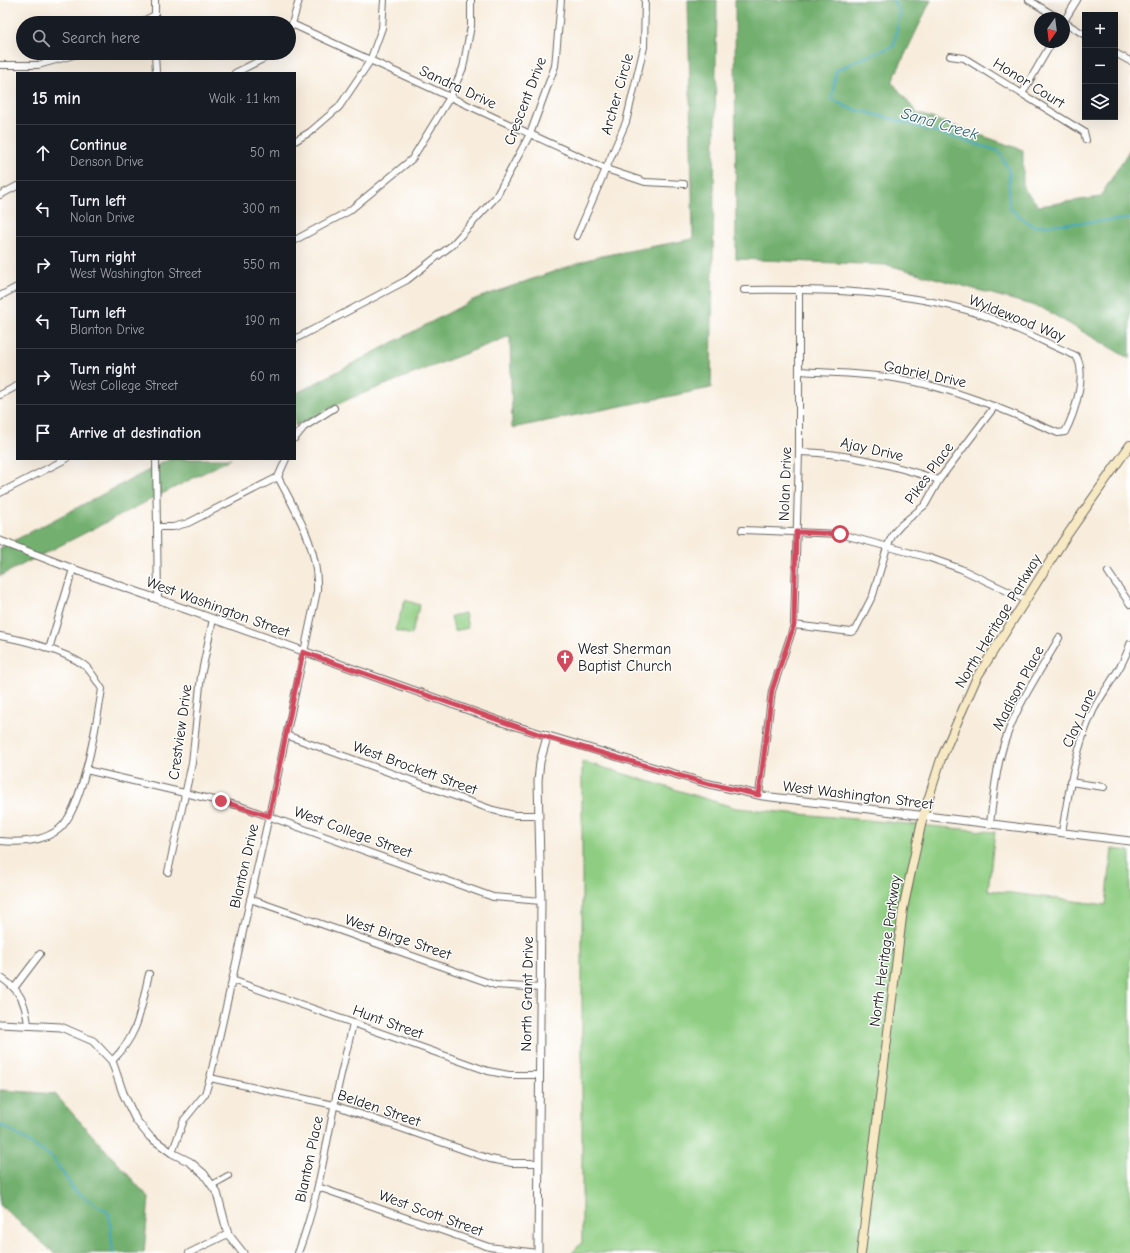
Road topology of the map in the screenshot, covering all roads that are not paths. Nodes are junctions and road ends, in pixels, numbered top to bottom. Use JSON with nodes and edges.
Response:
{"nodes":[{"id":1,"x":155,"y":0,"type":"edge"},
{"id":2,"x":299,"y":0,"type":"edge"},
{"id":3,"x":384,"y":0,"type":"edge"},
{"id":4,"x":471,"y":0,"type":"edge"},
{"id":5,"x":561,"y":0,"type":"edge"},
{"id":6,"x":645,"y":0,"type":"edge"},
{"id":7,"x":1029,"y":0,"type":"edge"},
{"id":8,"x":1077,"y":0,"type":"edge"},
{"id":9,"x":1048,"y":12,"type":"edge"},
{"id":10,"x":1070,"y":12,"type":"edge"},
{"id":11,"x":155,"y":15,"type":"edge"},
{"id":12,"x":294,"y":16,"type":"edge"},
{"id":13,"x":1070,"y":25,"type":"edge"},
{"id":14,"x":296,"y":28,"type":"edge"},
{"id":15,"x":1082,"y":33,"type":"edge"},
{"id":16,"x":1049,"y":48,"type":"edge"},
{"id":17,"x":1118,"y":55,"type":"edge"},
{"id":18,"x":950,"y":56,"type":"dead end"},
{"id":19,"x":56,"y":60,"type":"edge"},
{"id":20,"x":155,"y":60,"type":"edge"},
{"id":21,"x":261,"y":60,"type":"edge"},
{"id":22,"x":370,"y":61,"type":"junction"},
{"id":23,"x":1130,"y":61,"type":"edge"},
{"id":24,"x":0,"y":65,"type":"edge"},
{"id":25,"x":156,"y":72,"type":"edge"},
{"id":26,"x":237,"y":72,"type":"edge"},
{"id":27,"x":1022,"y":94,"type":"junction"},
{"id":28,"x":450,"y":97,"type":"junction"},
{"id":29,"x":530,"y":134,"type":"junction"},
{"id":30,"x":296,"y":140,"type":"edge"},
{"id":31,"x":1086,"y":140,"type":"dead end"},
{"id":32,"x":606,"y":169,"type":"junction"},
{"id":33,"x":684,"y":184,"type":"dead end"},
{"id":34,"x":16,"y":187,"type":"edge"},
{"id":35,"x":0,"y":195,"type":"edge"},
{"id":36,"x":577,"y":236,"type":"dead end"},
{"id":37,"x":296,"y":239,"type":"edge"},
{"id":38,"x":16,"y":288,"type":"edge"},
{"id":39,"x":799,"y":289,"type":"junction"},
{"id":40,"x":744,"y":290,"type":"dead end"},
{"id":41,"x":0,"y":296,"type":"edge"},
{"id":42,"x":296,"y":338,"type":"edge"},
{"id":43,"x":800,"y":371,"type":"junction"},
{"id":44,"x":16,"y":387,"type":"edge"},
{"id":45,"x":0,"y":395,"type":"edge"},
{"id":46,"x":995,"y":406,"type":"junction"},
{"id":47,"x":334,"y":408,"type":"dead end"},
{"id":48,"x":296,"y":437,"type":"edge"},
{"id":49,"x":1130,"y":446,"type":"edge"},
{"id":50,"x":799,"y":452,"type":"junction"},
{"id":51,"x":64,"y":460,"type":"edge"},
{"id":52,"x":156,"y":460,"type":"edge"},
{"id":53,"x":286,"y":460,"type":"edge"},
{"id":54,"x":278,"y":477,"type":"junction"},
{"id":55,"x":939,"y":480,"type":"junction"},
{"id":56,"x":0,"y":493,"type":"edge"},
{"id":57,"x":158,"y":527,"type":"junction"},
{"id":58,"x":742,"y":530,"type":"dead end"},
{"id":59,"x":796,"y":532,"type":"junction"},
{"id":60,"x":0,"y":541,"type":"edge"},
{"id":61,"x":887,"y":547,"type":"junction"},
{"id":62,"x":73,"y":569,"type":"junction"},
{"id":63,"x":1108,"y":572,"type":"dead end"},
{"id":64,"x":1128,"y":596,"type":"edge"},
{"id":65,"x":158,"y":598,"type":"junction"},
{"id":66,"x":1026,"y":600,"type":"junction"},
{"id":67,"x":1130,"y":604,"type":"edge"},
{"id":68,"x":213,"y":619,"type":"junction"},
{"id":69,"x":794,"y":625,"type":"junction"},
{"id":70,"x":0,"y":636,"type":"edge"},
{"id":71,"x":1060,"y":638,"type":"dead end"},
{"id":72,"x":1130,"y":644,"type":"edge"},
{"id":73,"x":50,"y":649,"type":"junction"},
{"id":74,"x":303,"y":652,"type":"junction"},
{"id":75,"x":286,"y":735,"type":"junction"},
{"id":76,"x":547,"y":737,"type":"junction"},
{"id":77,"x":86,"y":770,"type":"junction"},
{"id":78,"x":1070,"y":782,"type":"junction"},
{"id":79,"x":1104,"y":787,"type":"dead end"},
{"id":80,"x":185,"y":792,"type":"junction"},
{"id":81,"x":759,"y":795,"type":"junction"},
{"id":82,"x":538,"y":815,"type":"junction"},
{"id":83,"x":269,"y":816,"type":"junction"},
{"id":84,"x":923,"y":816,"type":"junction"},
{"id":85,"x":990,"y":823,"type":"junction"},
{"id":86,"x":1062,"y":832,"type":"junction"},
{"id":87,"x":0,"y":841,"type":"edge"},
{"id":88,"x":1130,"y":841,"type":"edge"},
{"id":89,"x":168,"y":872,"type":"dead end"},
{"id":90,"x":250,"y":899,"type":"junction"},
{"id":91,"x":541,"y":900,"type":"junction"},
{"id":92,"x":40,"y":954,"type":"dead end"},
{"id":93,"x":149,"y":974,"type":"dead end"},
{"id":94,"x":0,"y":977,"type":"edge"},
{"id":95,"x":232,"y":980,"type":"junction"},
{"id":96,"x":15,"y":987,"type":"junction"},
{"id":97,"x":541,"y":988,"type":"junction"},
{"id":98,"x":354,"y":1023,"type":"junction"},
{"id":99,"x":0,"y":1024,"type":"edge"},
{"id":100,"x":28,"y":1024,"type":"junction"},
{"id":101,"x":112,"y":1061,"type":"junction"},
{"id":102,"x":539,"y":1076,"type":"junction"},
{"id":103,"x":210,"y":1078,"type":"junction"},
{"id":104,"x":334,"y":1105,"type":"junction"},
{"id":105,"x":172,"y":1153,"type":"junction"},
{"id":106,"x":538,"y":1163,"type":"junction"},
{"id":107,"x":228,"y":1176,"type":"dead end"},
{"id":108,"x":212,"y":1185,"type":"junction"},
{"id":109,"x":318,"y":1187,"type":"junction"},
{"id":110,"x":228,"y":1234,"type":"junction"},
{"id":111,"x":189,"y":1253,"type":"edge"},
{"id":112,"x":243,"y":1253,"type":"edge"},
{"id":113,"x":298,"y":1253,"type":"edge"},
{"id":114,"x":538,"y":1253,"type":"edge"},
{"id":115,"x":861,"y":1253,"type":"edge"}],
"edges":[{"from":1,"to":11,"type":"street"},
{"from":2,"to":12,"type":"street"},
{"from":3,"to":22,"type":"street"},
{"from":4,"to":28,"type":"street"},
{"from":5,"to":29,"type":"street","name":"Crescent Drive"},
{"from":6,"to":32,"type":"street","name":"Archer Circle"},
{"from":7,"to":9,"type":"street"},
{"from":8,"to":10,"type":"street"},
{"from":13,"to":15,"type":"street"},
{"from":14,"to":22,"type":"street","name":"Sandra Drive"},
{"from":16,"to":27,"type":"street"},
{"from":17,"to":23,"type":"street"},
{"from":18,"to":27,"type":"street","name":"Honor Court"},
{"from":19,"to":24,"type":"street"},
{"from":20,"to":25,"type":"street"},
{"from":21,"to":26,"type":"street"},
{"from":22,"to":28,"type":"street","name":"Sandra Drive"},
{"from":22,"to":30,"type":"street"},
{"from":27,"to":31,"type":"street","name":"Honor Court"},
{"from":28,"to":29,"type":"street","name":"Sandra Drive"},
{"from":28,"to":37,"type":"street"},
{"from":29,"to":32,"type":"street","name":"Sandra Drive"},
{"from":29,"to":42,"type":"street","name":"Crescent Drive"},
{"from":32,"to":33,"type":"street","name":"Sandra Drive"},
{"from":32,"to":36,"type":"street","name":"Archer Circle"},
{"from":34,"to":35,"type":"street"},
{"from":38,"to":41,"type":"street"},
{"from":39,"to":40,"type":"street","name":"Wyldewood Way"},
{"from":39,"to":43,"type":"street","name":"Nolan Drive"},
{"from":39,"to":46,"type":"street","name":"Wyldewood Way"},
{"from":43,"to":46,"type":"street","name":"Gabriel Drive"},
{"from":43,"to":50,"type":"street","name":"Nolan Drive"},
{"from":44,"to":45,"type":"street"},
{"from":46,"to":55,"type":"street","name":"Pikes Place"},
{"from":47,"to":48,"type":"street"},
{"from":49,"to":66,"type":"main road","name":"North Heritage Parkway"},
{"from":50,"to":55,"type":"street","name":"Ajay Drive"},
{"from":50,"to":59,"type":"street","name":"Nolan Drive"},
{"from":51,"to":56,"type":"street"},
{"from":52,"to":57,"type":"street"},
{"from":53,"to":54,"type":"street"},
{"from":54,"to":57,"type":"street"},
{"from":54,"to":74,"type":"street","name":"Blanton Drive"},
{"from":55,"to":61,"type":"street","name":"Pikes Place"},
{"from":57,"to":65,"type":"street"},
{"from":58,"to":59,"type":"street"},
{"from":59,"to":61,"type":"street"},
{"from":59,"to":69,"type":"street","name":"Nolan Drive"},
{"from":60,"to":62,"type":"street","name":"West Washington Street"},
{"from":61,"to":66,"type":"street"},
{"from":61,"to":69,"type":"street","name":"Pikes Place"},
{"from":62,"to":65,"type":"street","name":"West Washington Street"},
{"from":62,"to":73,"type":"street"},
{"from":63,"to":64,"type":"street"},
{"from":64,"to":67,"type":"street"},
{"from":65,"to":68,"type":"street","name":"West Washington Street"},
{"from":66,"to":84,"type":"main road","name":"North Heritage Parkway"},
{"from":68,"to":74,"type":"street","name":"West Washington Street"},
{"from":68,"to":80,"type":"street","name":"Crestview Drive"},
{"from":69,"to":81,"type":"street","name":"Nolan Drive"},
{"from":70,"to":73,"type":"street"},
{"from":71,"to":85,"type":"street","name":"Madison Place"},
{"from":72,"to":78,"type":"street","name":"Clay Lane"},
{"from":73,"to":77,"type":"street"},
{"from":74,"to":75,"type":"street","name":"Blanton Drive"},
{"from":74,"to":76,"type":"street","name":"West Washington Street"},
{"from":75,"to":82,"type":"street","name":"West Brockett Street"},
{"from":75,"to":83,"type":"street","name":"Blanton Drive"},
{"from":76,"to":81,"type":"street","name":"West Washington Street"},
{"from":76,"to":82,"type":"street","name":"North Grant Drive"},
{"from":77,"to":80,"type":"street","name":"West College Street"},
{"from":77,"to":87,"type":"street"},
{"from":78,"to":79,"type":"street"},
{"from":78,"to":86,"type":"street","name":"Clay Lane"},
{"from":80,"to":83,"type":"street","name":"West College Street"},
{"from":80,"to":89,"type":"street","name":"Crestview Drive"},
{"from":81,"to":84,"type":"street","name":"West Washington Street"},
{"from":82,"to":91,"type":"street","name":"North Grant Drive"},
{"from":83,"to":90,"type":"street","name":"Blanton Drive"},
{"from":83,"to":91,"type":"street","name":"West College Street"},
{"from":84,"to":85,"type":"street","name":"West Washington Street"},
{"from":84,"to":115,"type":"main road","name":"North Heritage Parkway"},
{"from":85,"to":86,"type":"street","name":"West Washington Street"},
{"from":86,"to":88,"type":"street","name":"West Washington Street"},
{"from":90,"to":95,"type":"street","name":"Blanton Drive"},
{"from":90,"to":97,"type":"street","name":"West Birge Street"},
{"from":91,"to":97,"type":"street","name":"North Grant Drive"},
{"from":92,"to":96,"type":"street"},
{"from":93,"to":101,"type":"street"},
{"from":94,"to":96,"type":"street"},
{"from":95,"to":98,"type":"street","name":"Hunt Street"},
{"from":95,"to":103,"type":"street","name":"Blanton Drive"},
{"from":96,"to":100,"type":"street"},
{"from":97,"to":102,"type":"street","name":"North Grant Drive"},
{"from":98,"to":102,"type":"street","name":"Hunt Street"},
{"from":98,"to":104,"type":"street","name":"Blanton Place"},
{"from":99,"to":100,"type":"street"},
{"from":100,"to":101,"type":"street"},
{"from":101,"to":105,"type":"street"},
{"from":102,"to":106,"type":"street","name":"North Grant Drive"},
{"from":103,"to":104,"type":"street","name":"Belden Street"},
{"from":103,"to":105,"type":"street","name":"Blanton Drive"},
{"from":104,"to":106,"type":"street","name":"Belden Street"},
{"from":104,"to":109,"type":"street","name":"Blanton Place"},
{"from":105,"to":108,"type":"street"},
{"from":106,"to":114,"type":"street","name":"North Grant Drive"},
{"from":107,"to":108,"type":"street"},
{"from":108,"to":110,"type":"street"},
{"from":109,"to":113,"type":"street","name":"Blanton Place"},
{"from":109,"to":114,"type":"street","name":"West Scott Street"},
{"from":110,"to":111,"type":"street"},
{"from":110,"to":112,"type":"street"}]}
